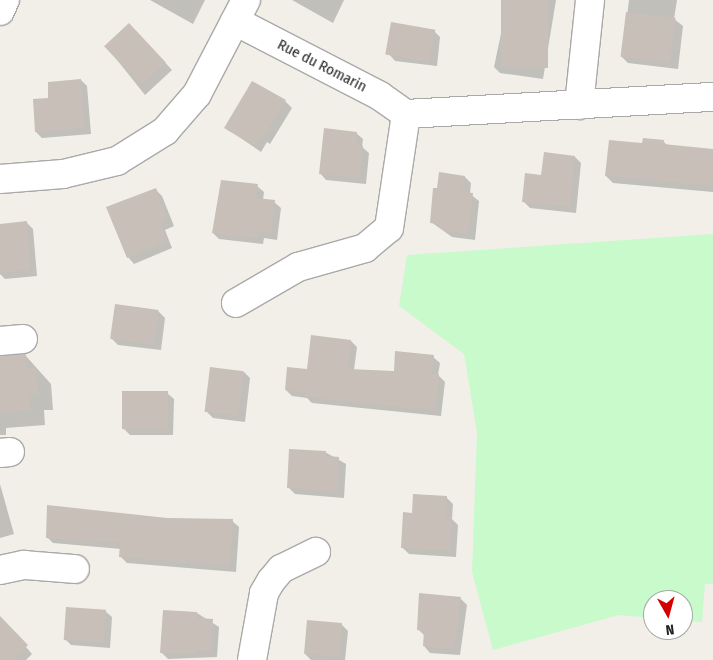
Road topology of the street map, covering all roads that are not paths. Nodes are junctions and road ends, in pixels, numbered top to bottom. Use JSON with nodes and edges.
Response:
{"nodes":[{"id":1,"x":5,"y":0,"type":"edge"},
{"id":2,"x":590,"y":0,"type":"edge"},
{"id":3,"x":241,"y":10,"type":"edge"},
{"id":4,"x":0,"y":11,"type":"edge"},
{"id":5,"x":713,"y":97,"type":"edge"},
{"id":6,"x":579,"y":105,"type":"junction"},
{"id":7,"x":406,"y":114,"type":"junction"},
{"id":8,"x":0,"y":179,"type":"edge"},
{"id":9,"x":236,"y":303,"type":"dead end"},
{"id":10,"x":316,"y":552,"type":"dead end"},
{"id":11,"x":75,"y":569,"type":"dead end"},
{"id":12,"x":0,"y":570,"type":"edge"},
{"id":13,"x":252,"y":660,"type":"edge"}],
"edges":[{"from":1,"to":4,"type":"street"},
{"from":2,"to":6,"type":"street"},
{"from":3,"to":7,"type":"street","name":"Rue du Romarin"},
{"from":3,"to":8,"type":"street"},
{"from":5,"to":6,"type":"street"},
{"from":6,"to":7,"type":"street"},
{"from":7,"to":9,"type":"street"},
{"from":10,"to":13,"type":"street"},
{"from":11,"to":12,"type":"street"}]}
